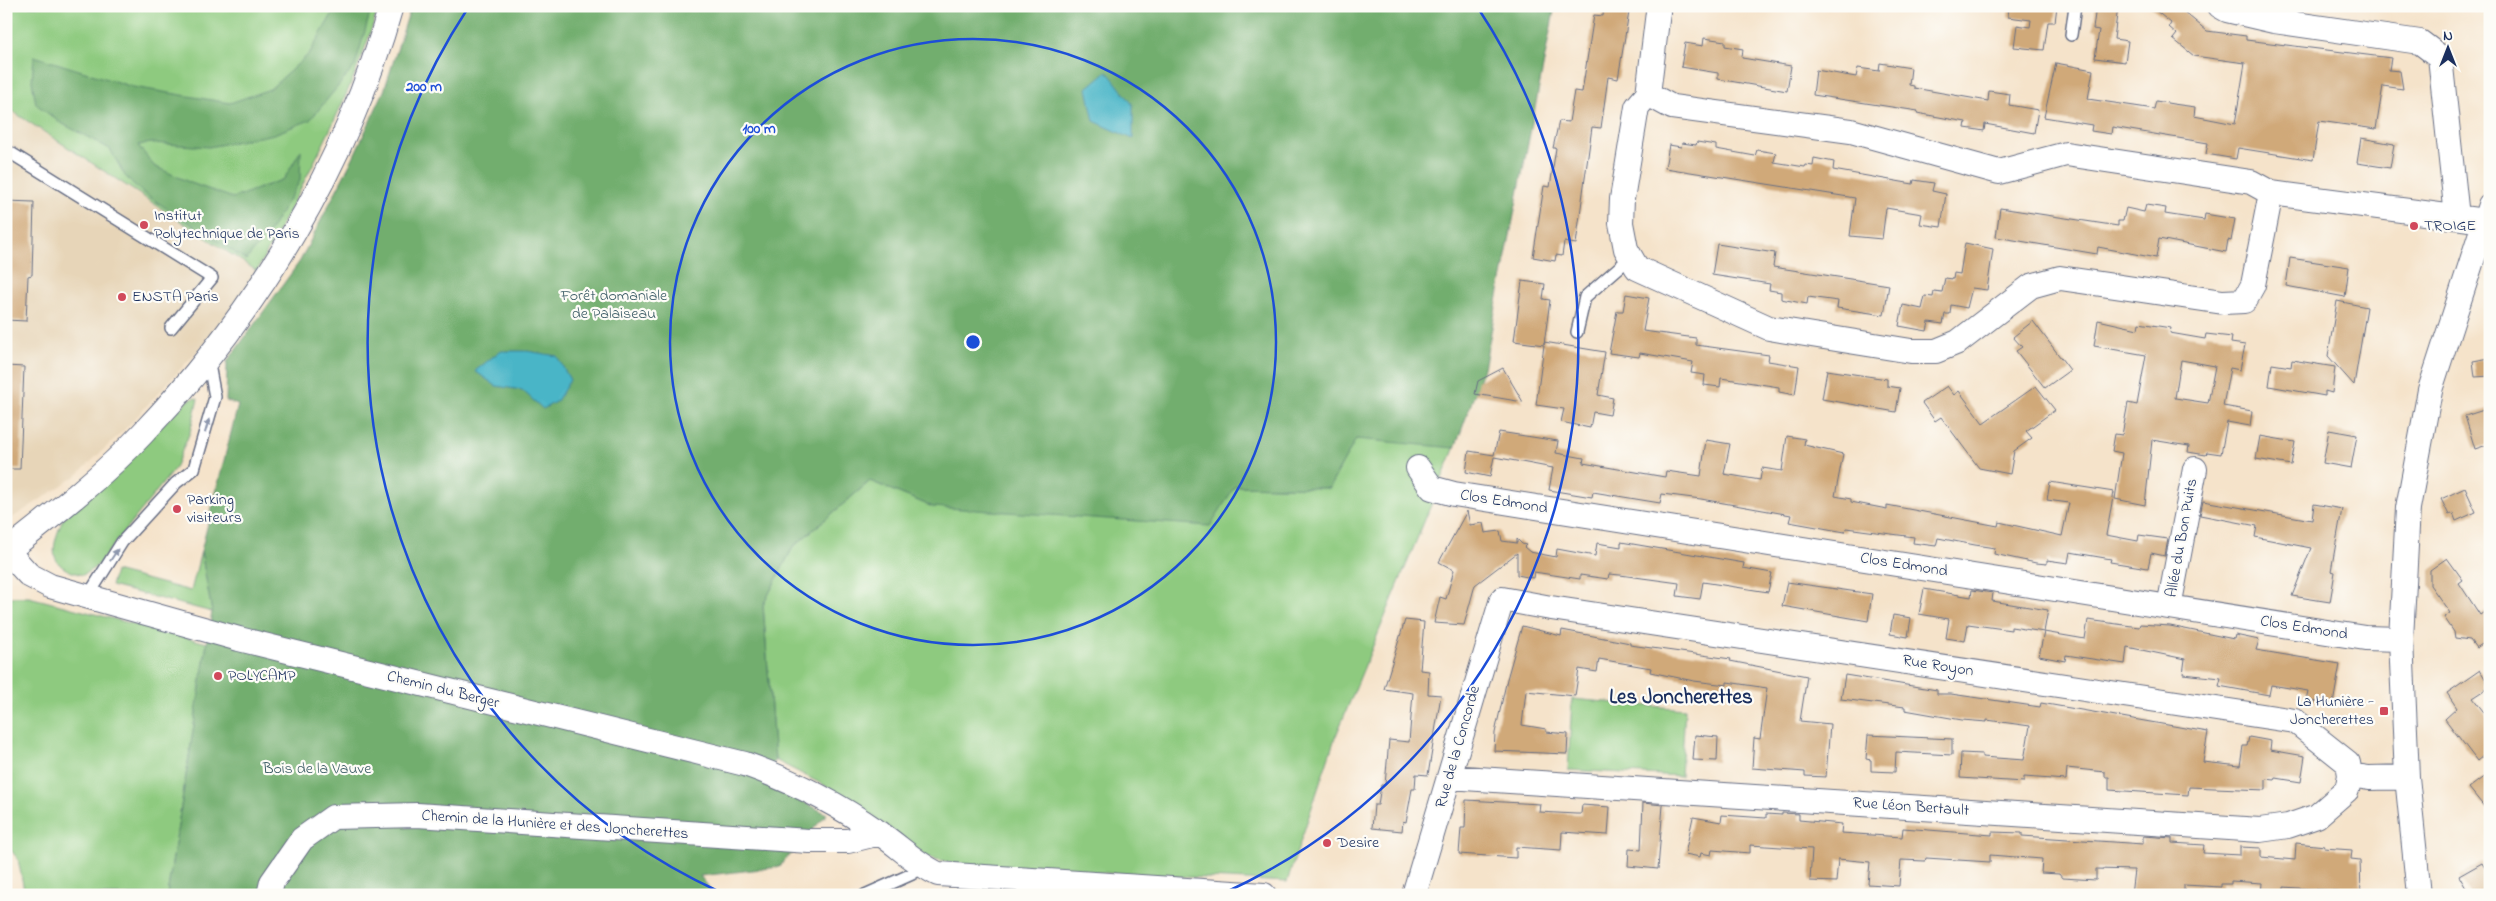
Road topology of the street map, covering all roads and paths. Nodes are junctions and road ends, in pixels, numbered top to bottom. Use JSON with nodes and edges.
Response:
{"nodes":[{"id":1,"x":391,"y":6,"type":"edge"},
{"id":2,"x":2075,"y":6,"type":"edge"},
{"id":3,"x":2226,"y":8,"type":"edge"},
{"id":4,"x":1658,"y":12,"type":"dead end"},
{"id":5,"x":2071,"y":34,"type":"dead end"},
{"id":6,"x":1648,"y":94,"type":"junction"},
{"id":7,"x":6,"y":150,"type":"edge"},
{"id":8,"x":2271,"y":193,"type":"junction"},
{"id":9,"x":2487,"y":213,"type":"edge"},
{"id":10,"x":2457,"y":217,"type":"junction"},
{"id":11,"x":1631,"y":257,"type":"junction"},
{"id":12,"x":171,"y":328,"type":"dead end"},
{"id":13,"x":1577,"y":332,"type":"dead end"},
{"id":14,"x":208,"y":358,"type":"junction"},
{"id":15,"x":1418,"y":468,"type":"dead end"},
{"id":16,"x":2195,"y":469,"type":"dead end"},
{"id":17,"x":7,"y":552,"type":"edge"},
{"id":18,"x":88,"y":596,"type":"junction"},
{"id":19,"x":1502,"y":598,"type":"joint"},
{"id":20,"x":2169,"y":607,"type":"junction"},
{"id":21,"x":2401,"y":639,"type":"junction"},
{"id":22,"x":2350,"y":775,"type":"junction"},
{"id":23,"x":1449,"y":777,"type":"junction"},
{"id":24,"x":2407,"y":777,"type":"junction"},
{"id":25,"x":880,"y":833,"type":"junction"},
{"id":26,"x":922,"y":867,"type":"junction"},
{"id":27,"x":269,"y":895,"type":"edge"},
{"id":28,"x":865,"y":895,"type":"edge"},
{"id":29,"x":1264,"y":895,"type":"edge"},
{"id":30,"x":1414,"y":895,"type":"edge"},
{"id":31,"x":2419,"y":895,"type":"edge"}],
"edges":[{"from":1,"to":14,"type":"street"},
{"from":2,"to":5,"type":"lane"},
{"from":3,"to":10,"type":"street"},
{"from":4,"to":6,"type":"street"},
{"from":6,"to":8,"type":"street"},
{"from":6,"to":11,"type":"street"},
{"from":7,"to":12,"type":"lane"},
{"from":8,"to":10,"type":"street"},
{"from":8,"to":11,"type":"street"},
{"from":9,"to":10,"type":"street"},
{"from":9,"to":21,"type":"street"},
{"from":11,"to":13,"type":"lane"},
{"from":14,"to":17,"type":"street"},
{"from":18,"to":14,"type":"lane","one_way":true},
{"from":15,"to":20,"type":"street","name":"Clos Edmond"},
{"from":16,"to":20,"type":"street","name":"Allée du Bon Puits"},
{"from":17,"to":18,"type":"street","name":"Chemin du Berger"},
{"from":18,"to":25,"type":"street","name":"Chemin du Berger"},
{"from":19,"to":22,"type":"street","name":"Rue Royon"},
{"from":19,"to":23,"type":"street","name":"Rue de la Concorde"},
{"from":20,"to":21,"type":"street","name":"Clos Edmond"},
{"from":21,"to":24,"type":"street"},
{"from":22,"to":23,"type":"street","name":"Rue Léon Bertault"},
{"from":22,"to":24,"type":"street"},
{"from":23,"to":30,"type":"street","name":"Rue de la Concorde"},
{"from":24,"to":31,"type":"street"},
{"from":25,"to":26,"type":"street","name":"Chemin du Berger"},
{"from":25,"to":27,"type":"street","name":"Chemin de la Hunière et des Joncherettes"},
{"from":26,"to":28,"type":"lane"},
{"from":26,"to":29,"type":"street","name":"Chemin du Berger"}]}
